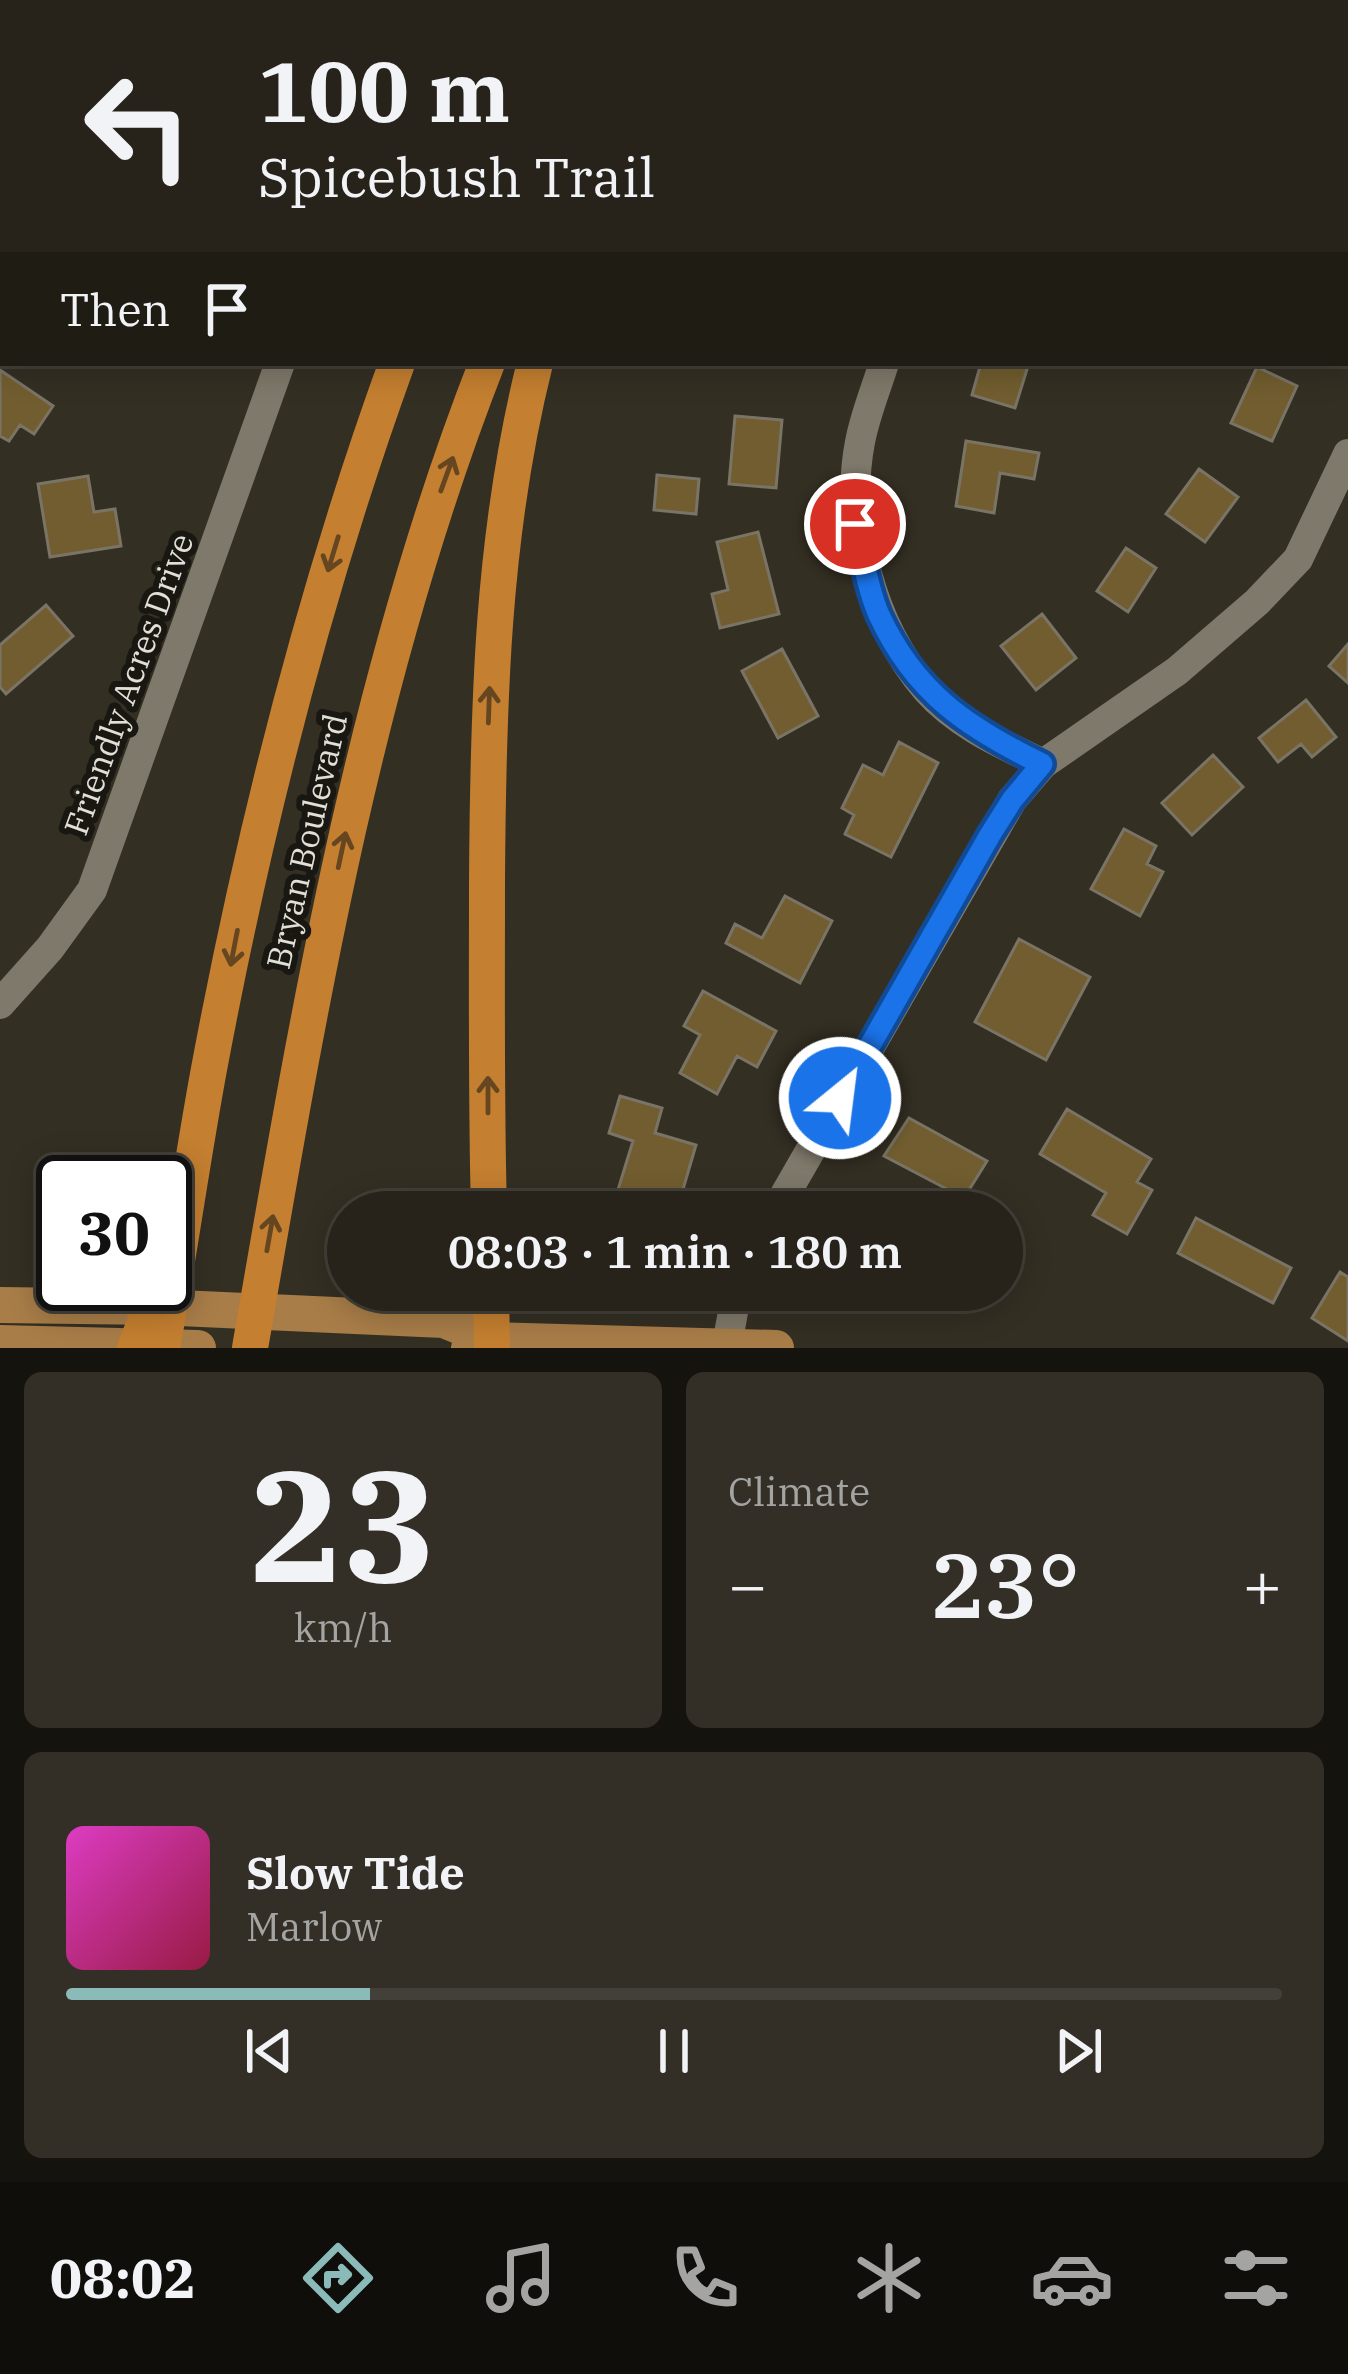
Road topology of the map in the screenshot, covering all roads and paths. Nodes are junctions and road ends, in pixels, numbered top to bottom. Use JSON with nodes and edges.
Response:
{"nodes":[{"id":1,"x":279,"y":366,"type":"edge"},
{"id":2,"x":396,"y":366,"type":"edge"},
{"id":3,"x":486,"y":366,"type":"edge"},
{"id":4,"x":534,"y":366,"type":"edge"},
{"id":5,"x":883,"y":366,"type":"edge"},
{"id":6,"x":1348,"y":454,"type":"edge"},
{"id":7,"x":1042,"y":764,"type":"junction"},
{"id":8,"x":0,"y":1004,"type":"edge"},
{"id":9,"x":192,"y":1173,"type":"edge"},
{"id":10,"x":489,"y":1191,"type":"edge"},
{"id":11,"x":787,"y":1191,"type":"edge"},
{"id":12,"x":0,"y":1305,"type":"edge"},
{"id":13,"x":150,"y":1311,"type":"edge"},
{"id":14,"x":168,"y":1311,"type":"edge"},
{"id":15,"x":488,"y":1311,"type":"edge"},
{"id":16,"x":733,"y":1311,"type":"edge"},
{"id":17,"x":0,"y":1343,"type":"edge"},
{"id":18,"x":484,"y":1345,"type":"edge"},
{"id":19,"x":727,"y":1346,"type":"edge"},
{"id":20,"x":136,"y":1348,"type":"edge"},
{"id":21,"x":162,"y":1348,"type":"edge"},
{"id":22,"x":198,"y":1348,"type":"edge"},
{"id":23,"x":250,"y":1348,"type":"edge"},
{"id":24,"x":776,"y":1348,"type":"edge"}],
"edges":[{"from":1,"to":8,"type":"street","name":"Friendly Acres Drive"},
{"from":2,"to":9,"type":"highway","name":"Bryan Boulevard","one_way":true},
{"from":23,"to":3,"type":"highway","name":"Bryan Boulevard","one_way":true},
{"from":10,"to":4,"type":"highway","one_way":true},
{"from":5,"to":7,"type":"street"},
{"from":6,"to":7,"type":"street"},
{"from":7,"to":11,"type":"street"},
{"from":12,"to":18,"type":"main road"},
{"from":13,"to":20,"type":"highway"},
{"from":14,"to":21,"type":"highway","name":"Bryan Boulevard"},
{"from":15,"to":18,"type":"highway"},
{"from":16,"to":19,"type":"street"},
{"from":17,"to":22,"type":"main road"},
{"from":18,"to":19,"type":"main road"},
{"from":19,"to":24,"type":"main road"}]}
